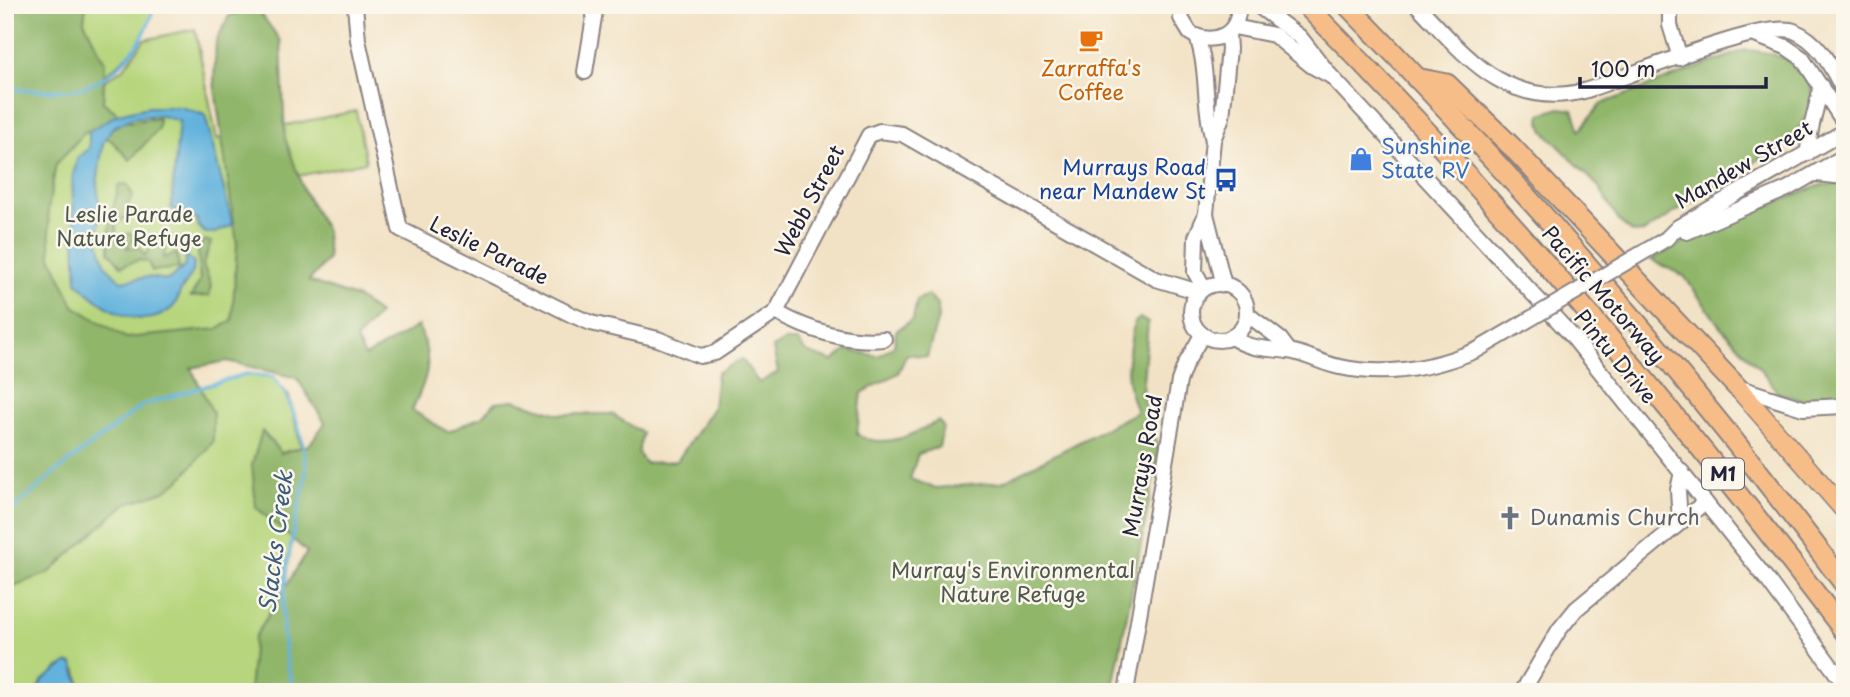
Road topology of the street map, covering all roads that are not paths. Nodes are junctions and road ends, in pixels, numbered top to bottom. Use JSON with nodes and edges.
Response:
{"nodes":[{"id":1,"x":355,"y":5,"type":"edge"},
{"id":2,"x":596,"y":5,"type":"edge"},
{"id":3,"x":1238,"y":5,"type":"edge"},
{"id":4,"x":1257,"y":5,"type":"edge"},
{"id":5,"x":1306,"y":5,"type":"edge"},
{"id":6,"x":1346,"y":5,"type":"edge"},
{"id":7,"x":1417,"y":5,"type":"edge"},
{"id":8,"x":1670,"y":5,"type":"edge"},
{"id":9,"x":1179,"y":7,"type":"edge"},
{"id":10,"x":1231,"y":30,"type":"junction"},
{"id":11,"x":1755,"y":35,"type":"junction"},
{"id":12,"x":1197,"y":37,"type":"junction"},
{"id":13,"x":1681,"y":58,"type":"junction"},
{"id":14,"x":585,"y":72,"type":"dead end"},
{"id":15,"x":1330,"y":75,"type":"junction"},
{"id":16,"x":1416,"y":78,"type":"junction"},
{"id":17,"x":1821,"y":86,"type":"junction"},
{"id":18,"x":1844,"y":91,"type":"edge"},
{"id":19,"x":1845,"y":124,"type":"edge"},
{"id":20,"x":1845,"y":131,"type":"edge"},
{"id":21,"x":1213,"y":140,"type":"junction"},
{"id":22,"x":1808,"y":153,"type":"junction"},
{"id":23,"x":1845,"y":156,"type":"edge"},
{"id":24,"x":1816,"y":174,"type":"junction"},
{"id":25,"x":1845,"y":177,"type":"edge"},
{"id":26,"x":1206,"y":214,"type":"junction"},
{"id":27,"x":1666,"y":239,"type":"junction"},
{"id":28,"x":1224,"y":285,"type":"junction"},
{"id":29,"x":1202,"y":290,"type":"junction"},
{"id":30,"x":776,"y":312,"type":"junction"},
{"id":31,"x":1247,"y":314,"type":"junction"},
{"id":32,"x":1202,"y":335,"type":"junction"},
{"id":33,"x":1232,"y":337,"type":"junction"},
{"id":34,"x":658,"y":338,"type":"joint"},
{"id":35,"x":884,"y":338,"type":"dead end"},
{"id":36,"x":1289,"y":351,"type":"junction"},
{"id":37,"x":1737,"y":387,"type":"junction"},
{"id":38,"x":1845,"y":406,"type":"edge"},
{"id":39,"x":1845,"y":464,"type":"edge"},
{"id":40,"x":1682,"y":472,"type":"junction"},
{"id":41,"x":1845,"y":479,"type":"edge"},
{"id":42,"x":1705,"y":502,"type":"junction"},
{"id":43,"x":1845,"y":510,"type":"edge"},
{"id":44,"x":1680,"y":522,"type":"junction"},
{"id":45,"x":1845,"y":585,"type":"edge"},
{"id":46,"x":1845,"y":632,"type":"edge"},
{"id":47,"x":1845,"y":685,"type":"edge"},
{"id":48,"x":1126,"y":692,"type":"edge"},
{"id":49,"x":1522,"y":692,"type":"edge"}],
"edges":[{"from":1,"to":34,"type":"street","name":"Leslie Parade"},
{"from":2,"to":14,"type":"street"},
{"from":3,"to":10,"type":"street"},
{"from":4,"to":15,"type":"street","name":"Pintu Drive"},
{"from":5,"to":46,"type":"highway","name":"Pacific Motorway","number":"M1"},
{"from":6,"to":16,"type":"highway","name":"Pacific Motorway","number":"M1"},
{"from":7,"to":13,"type":"street"},
{"from":8,"to":13,"type":"street"},
{"from":9,"to":12,"type":"street"},
{"from":10,"to":12,"type":"street","name":"Pintu Drive"},
{"from":10,"to":15,"type":"street","name":"Pintu Drive"},
{"from":10,"to":21,"type":"street"},
{"from":11,"to":13,"type":"street"},
{"from":11,"to":17,"type":"street"},
{"from":11,"to":18,"type":"street"},
{"from":12,"to":21,"type":"street"},
{"from":15,"to":40,"type":"street","name":"Pintu Drive"},
{"from":16,"to":37,"type":"highway"},
{"from":16,"to":45,"type":"highway","name":"Pacific Motorway","number":"M1"},
{"from":17,"to":19,"type":"street"},
{"from":17,"to":22,"type":"street"},
{"from":20,"to":22,"type":"street","name":"Mandew Street"},
{"from":21,"to":26,"type":"street"},
{"from":22,"to":27,"type":"street","name":"Mandew Street"},
{"from":23,"to":24,"type":"street","name":"Mandew Street"},
{"from":24,"to":25,"type":"street"},
{"from":24,"to":27,"type":"street","name":"Mandew Street"},
{"from":26,"to":28,"type":"street"},
{"from":26,"to":29,"type":"street"},
{"from":27,"to":36,"type":"street","name":"Mandew Street","bridge":true},
{"from":28,"to":29,"type":"street"},
{"from":28,"to":31,"type":"street"},
{"from":29,"to":30,"type":"street","name":"Webb Street"},
{"from":29,"to":32,"type":"street"},
{"from":30,"to":34,"type":"street","name":"Webb Street"},
{"from":30,"to":35,"type":"street"},
{"from":31,"to":33,"type":"street"},
{"from":31,"to":36,"type":"street","name":"Mandew Street"},
{"from":32,"to":33,"type":"street"},
{"from":32,"to":48,"type":"street","name":"Murrays Road"},
{"from":33,"to":36,"type":"street","name":"Mandew Street"},
{"from":37,"to":38,"type":"street"},
{"from":37,"to":43,"type":"main road"},
{"from":39,"to":41,"type":"street"},
{"from":40,"to":42,"type":"street","name":"Pintu Drive"},
{"from":40,"to":44,"type":"street"},
{"from":42,"to":44,"type":"street"},
{"from":42,"to":47,"type":"street","name":"Pintu Drive"},
{"from":44,"to":49,"type":"street"}]}
